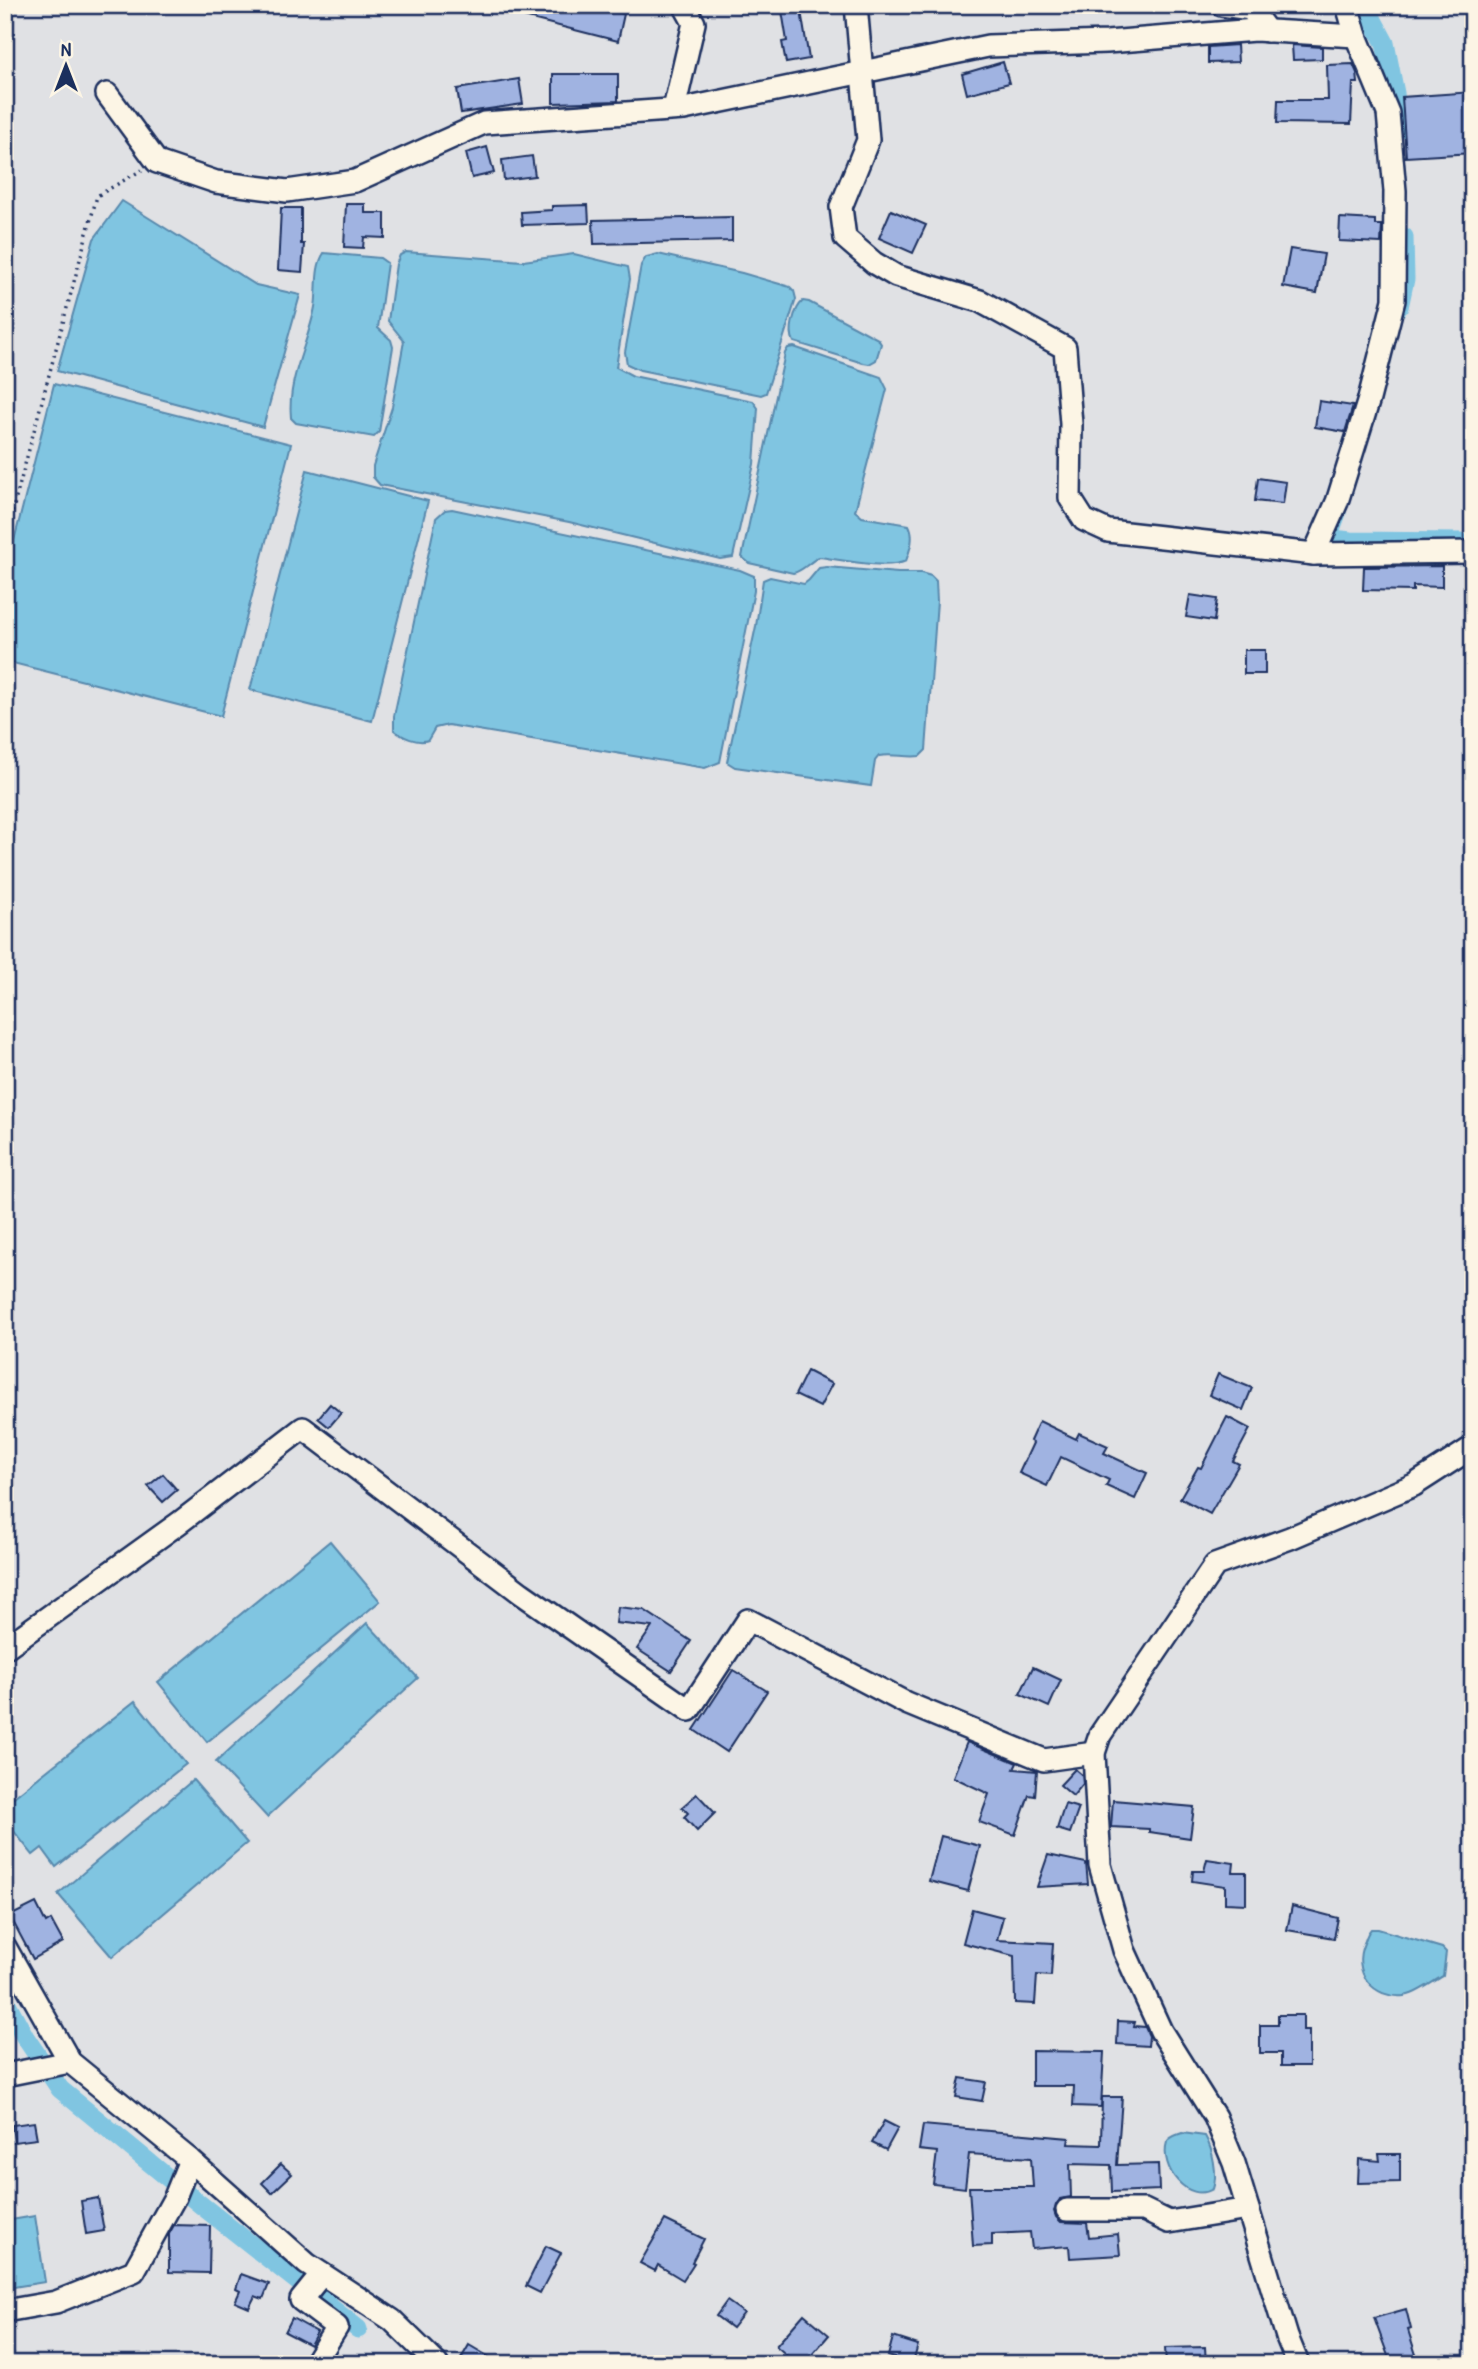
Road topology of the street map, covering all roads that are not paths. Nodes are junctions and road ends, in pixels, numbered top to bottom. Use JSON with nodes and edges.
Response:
{"nodes":[{"id":1,"x":684,"y":5,"type":"edge"},
{"id":2,"x":856,"y":5,"type":"edge"},
{"id":3,"x":1222,"y":5,"type":"edge"},
{"id":4,"x":1348,"y":5,"type":"edge"},
{"id":5,"x":1267,"y":31,"type":"junction"},
{"id":6,"x":1356,"y":36,"type":"junction"},
{"id":7,"x":861,"y":73,"type":"junction"},
{"id":8,"x":107,"y":94,"type":"dead end"},
{"id":9,"x":674,"y":110,"type":"junction"},
{"id":10,"x":1473,"y":552,"type":"edge"},
{"id":11,"x":1314,"y":554,"type":"junction"},
{"id":12,"x":1473,"y":1447,"type":"edge"},
{"id":13,"x":5,"y":1648,"type":"edge"},
{"id":14,"x":1094,"y":1753,"type":"junction"},
{"id":15,"x":5,"y":1947,"type":"edge"},
{"id":16,"x":70,"y":2062,"type":"junction"},
{"id":17,"x":5,"y":2075,"type":"edge"},
{"id":18,"x":190,"y":2160,"type":"junction"},
{"id":19,"x":1248,"y":2209,"type":"junction"},
{"id":20,"x":1067,"y":2210,"type":"dead end"},
{"id":21,"x":322,"y":2274,"type":"junction"},
{"id":22,"x":5,"y":2311,"type":"edge"},
{"id":23,"x":314,"y":2364,"type":"edge"},
{"id":24,"x":437,"y":2364,"type":"edge"},
{"id":25,"x":1298,"y":2364,"type":"edge"}],
"edges":[{"from":1,"to":9,"type":"street"},
{"from":2,"to":7,"type":"street"},
{"from":3,"to":5,"type":"street"},
{"from":4,"to":6,"type":"street"},
{"from":5,"to":6,"type":"street"},
{"from":5,"to":7,"type":"street"},
{"from":6,"to":11,"type":"street"},
{"from":7,"to":9,"type":"street"},
{"from":7,"to":11,"type":"street"},
{"from":8,"to":9,"type":"street"},
{"from":10,"to":11,"type":"street"},
{"from":12,"to":14,"type":"street"},
{"from":13,"to":14,"type":"street"},
{"from":14,"to":19,"type":"street"},
{"from":15,"to":16,"type":"street"},
{"from":16,"to":17,"type":"street"},
{"from":16,"to":18,"type":"street"},
{"from":18,"to":21,"type":"street"},
{"from":18,"to":22,"type":"street"},
{"from":19,"to":20,"type":"street"},
{"from":19,"to":25,"type":"street"},
{"from":21,"to":23,"type":"street"},
{"from":21,"to":24,"type":"street"}]}
